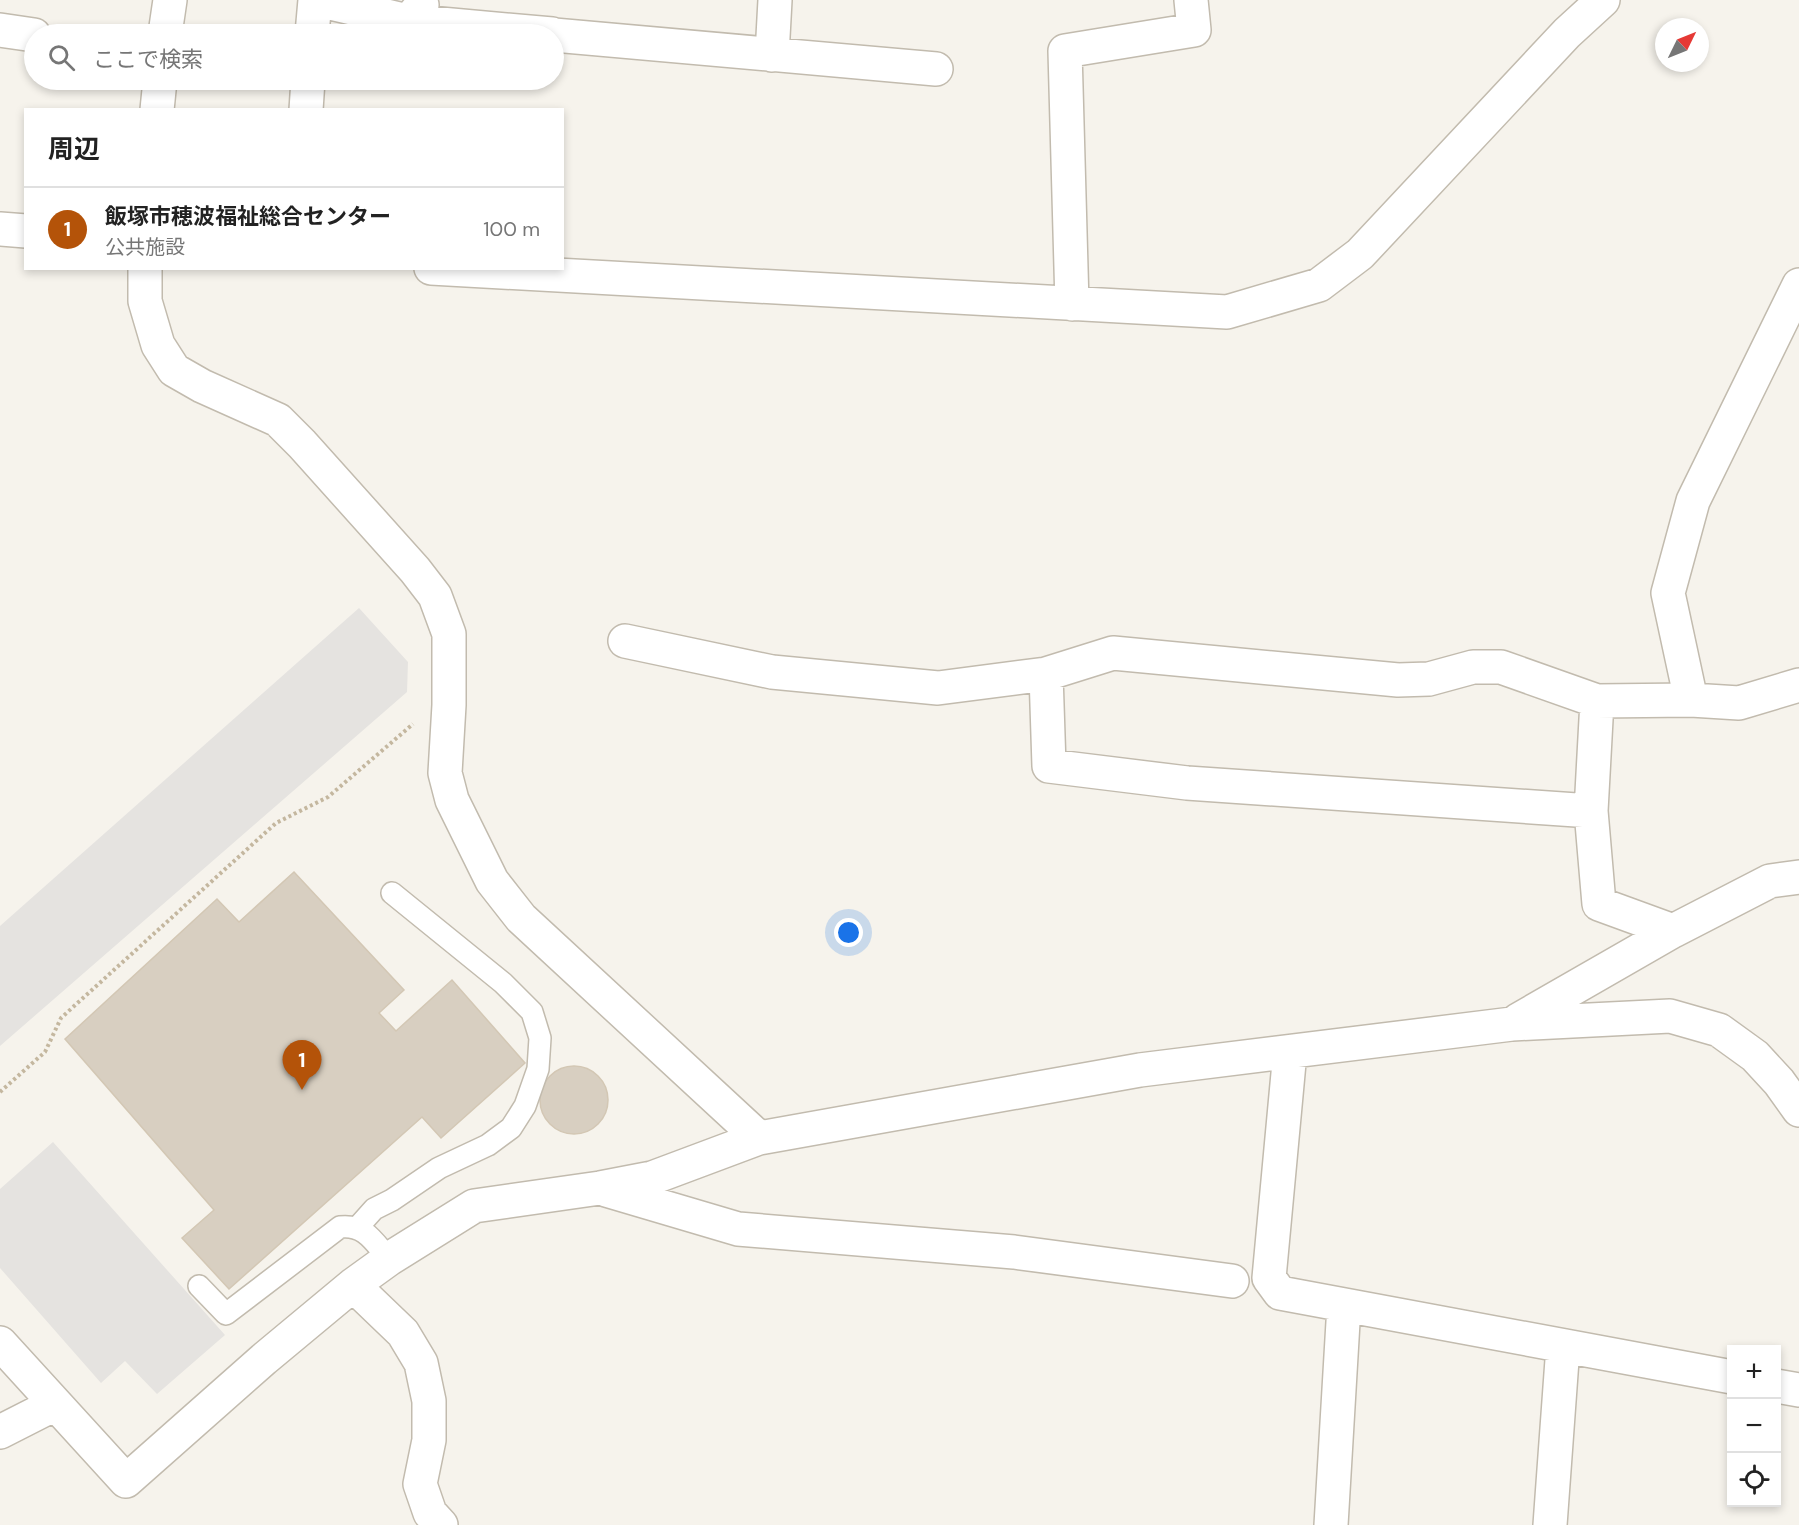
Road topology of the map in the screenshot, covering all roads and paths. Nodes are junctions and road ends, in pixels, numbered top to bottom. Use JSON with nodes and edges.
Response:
{"nodes":[{"id":1,"x":170,"y":0,"type":"edge"},
{"id":2,"x":316,"y":0,"type":"edge"},
{"id":3,"x":775,"y":0,"type":"edge"},
{"id":4,"x":1191,"y":0,"type":"edge"},
{"id":5,"x":1603,"y":0,"type":"edge"},
{"id":6,"x":417,"y":11,"type":"edge"},
{"id":7,"x":166,"y":24,"type":"edge"},
{"id":8,"x":313,"y":24,"type":"edge"},
{"id":9,"x":491,"y":24,"type":"edge"},
{"id":10,"x":0,"y":30,"type":"edge"},
{"id":11,"x":24,"y":34,"type":"edge"},
{"id":12,"x":564,"y":36,"type":"edge"},
{"id":13,"x":772,"y":55,"type":"junction"},
{"id":14,"x":936,"y":69,"type":"dead end"},
{"id":15,"x":159,"y":90,"type":"edge"},
{"id":16,"x":307,"y":90,"type":"edge"},
{"id":17,"x":158,"y":108,"type":"edge"},
{"id":18,"x":306,"y":108,"type":"edge"},
{"id":19,"x":0,"y":229,"type":"edge"},
{"id":20,"x":24,"y":231,"type":"edge"},
{"id":21,"x":145,"y":270,"type":"edge"},
{"id":22,"x":468,"y":270,"type":"edge"},
{"id":23,"x":1799,"y":285,"type":"edge"},
{"id":24,"x":1072,"y":303,"type":"junction"},
{"id":25,"x":625,"y":640,"type":"dead end"},
{"id":26,"x":1047,"y":674,"type":"junction"},
{"id":27,"x":1799,"y":685,"type":"edge"},
{"id":28,"x":1691,"y":700,"type":"junction"},
{"id":29,"x":1597,"y":701,"type":"junction"},
{"id":30,"x":416,"y":721,"type":"dead end"},
{"id":31,"x":1591,"y":811,"type":"junction"},
{"id":32,"x":1799,"y":877,"type":"edge"},
{"id":33,"x":392,"y":893,"type":"dead end"},
{"id":34,"x":1673,"y":932,"type":"junction"},
{"id":35,"x":1512,"y":1024,"type":"junction"},
{"id":36,"x":1290,"y":1052,"type":"junction"},
{"id":37,"x":0,"y":1092,"type":"edge"},
{"id":38,"x":1799,"y":1110,"type":"edge"},
{"id":39,"x":759,"y":1138,"type":"junction"},
{"id":40,"x":600,"y":1188,"type":"junction"},
{"id":41,"x":357,"y":1228,"type":"junction"},
{"id":42,"x":389,"y":1259,"type":"junction"},
{"id":43,"x":1232,"y":1281,"type":"dead end"},
{"id":44,"x":353,"y":1285,"type":"junction"},
{"id":45,"x":199,"y":1286,"type":"dead end"},
{"id":46,"x":1344,"y":1305,"type":"junction"},
{"id":47,"x":0,"y":1343,"type":"edge"},
{"id":48,"x":1563,"y":1346,"type":"junction"},
{"id":49,"x":1727,"y":1376,"type":"edge"},
{"id":50,"x":1781,"y":1387,"type":"edge"},
{"id":51,"x":1799,"y":1390,"type":"edge"},
{"id":52,"x":55,"y":1404,"type":"junction"},
{"id":53,"x":0,"y":1432,"type":"edge"},
{"id":54,"x":441,"y":1525,"type":"edge"},
{"id":55,"x":1331,"y":1525,"type":"edge"},
{"id":56,"x":1550,"y":1525,"type":"edge"}],
"edges":[{"from":1,"to":7,"type":"street"},
{"from":2,"to":6,"type":"street"},
{"from":2,"to":8,"type":"street"},
{"from":3,"to":13,"type":"street"},
{"from":4,"to":24,"type":"street"},
{"from":5,"to":24,"type":"street"},
{"from":6,"to":9,"type":"street"},
{"from":10,"to":11,"type":"street"},
{"from":12,"to":13,"type":"street"},
{"from":13,"to":14,"type":"street"},
{"from":15,"to":17,"type":"street"},
{"from":16,"to":18,"type":"street"},
{"from":19,"to":20,"type":"street"},
{"from":21,"to":39,"type":"street"},
{"from":22,"to":24,"type":"street"},
{"from":23,"to":28,"type":"street"},
{"from":25,"to":26,"type":"street"},
{"from":26,"to":29,"type":"street"},
{"from":26,"to":31,"type":"street"},
{"from":27,"to":28,"type":"street"},
{"from":28,"to":29,"type":"street"},
{"from":29,"to":31,"type":"street"},
{"from":30,"to":37,"type":"path"},
{"from":31,"to":34,"type":"street"},
{"from":32,"to":34,"type":"street"},
{"from":33,"to":41,"type":"lane"},
{"from":34,"to":35,"type":"street"},
{"from":35,"to":36,"type":"street"},
{"from":35,"to":38,"type":"street"},
{"from":36,"to":39,"type":"street"},
{"from":36,"to":46,"type":"street"},
{"from":39,"to":40,"type":"street"},
{"from":40,"to":42,"type":"street"},
{"from":40,"to":43,"type":"street"},
{"from":41,"to":42,"type":"lane"},
{"from":41,"to":45,"type":"lane"},
{"from":42,"to":44,"type":"street"},
{"from":44,"to":52,"type":"street"},
{"from":44,"to":54,"type":"street"},
{"from":46,"to":48,"type":"street"},
{"from":46,"to":55,"type":"street"},
{"from":47,"to":52,"type":"street"},
{"from":48,"to":49,"type":"street"},
{"from":48,"to":56,"type":"street"},
{"from":50,"to":51,"type":"street"},
{"from":52,"to":53,"type":"street"}]}
